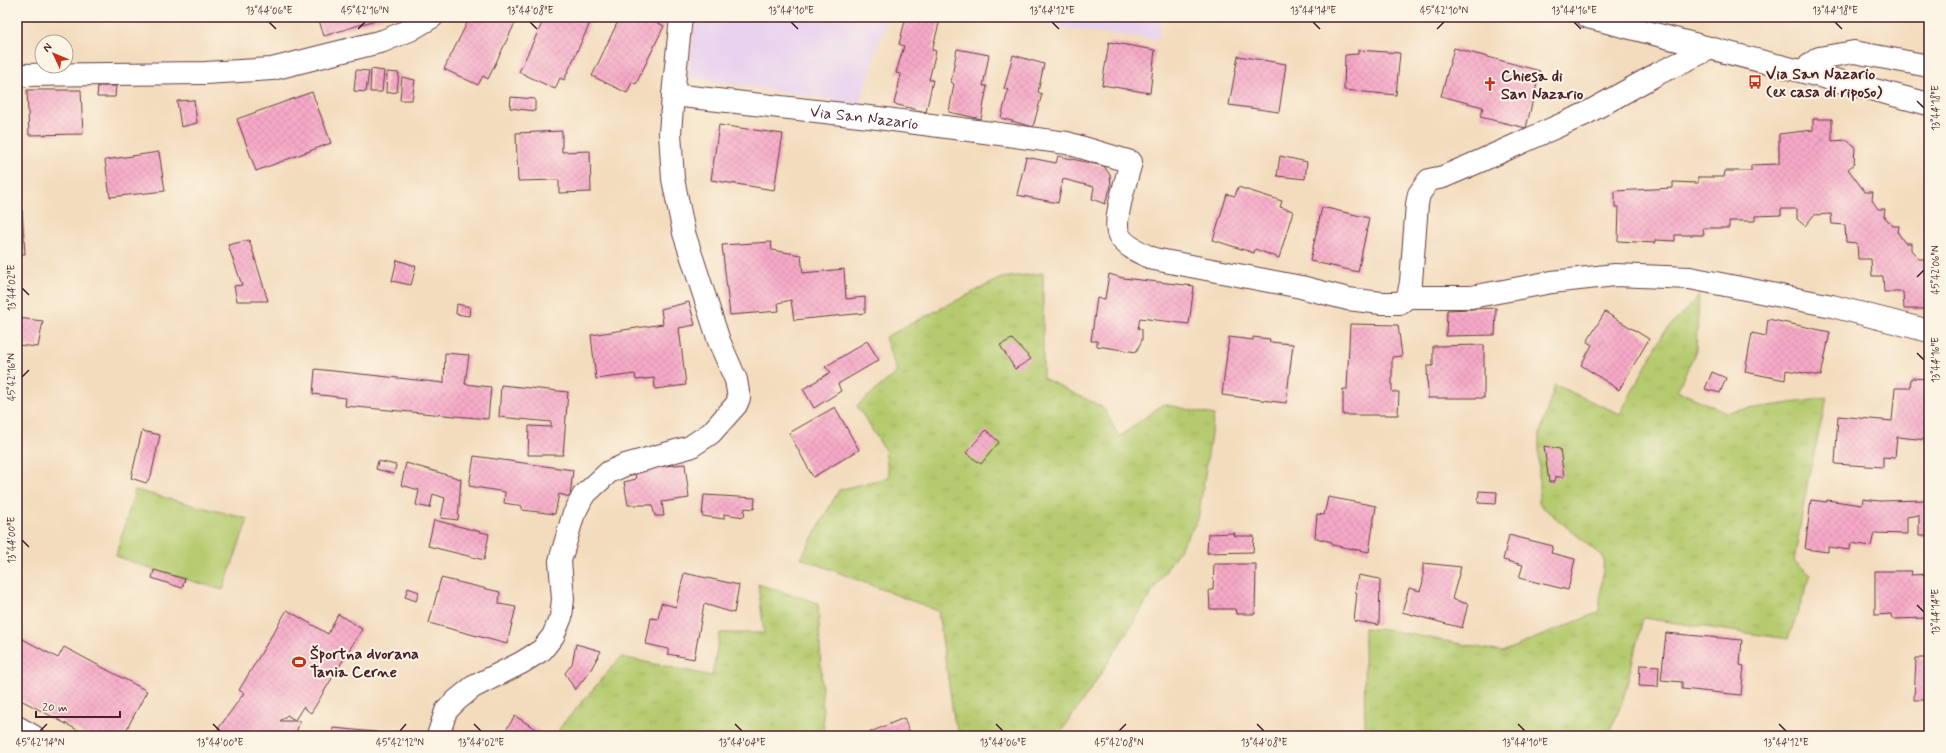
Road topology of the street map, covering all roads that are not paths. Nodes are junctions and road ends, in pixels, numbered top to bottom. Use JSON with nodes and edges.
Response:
{"nodes":[{"id":1,"x":432,"y":17,"type":"edge"},
{"id":2,"x":681,"y":17,"type":"edge"},
{"id":3,"x":1588,"y":17,"type":"edge"},
{"id":4,"x":1711,"y":48,"type":"junction"},
{"id":5,"x":1929,"y":66,"type":"edge"},
{"id":6,"x":1802,"y":71,"type":"junction"},
{"id":7,"x":17,"y":75,"type":"edge"},
{"id":8,"x":673,"y":95,"type":"junction"},
{"id":9,"x":1929,"y":104,"type":"edge"},
{"id":10,"x":1408,"y":297,"type":"junction"},
{"id":11,"x":1929,"y":331,"type":"edge"},
{"id":12,"x":17,"y":727,"type":"edge"},
{"id":13,"x":33,"y":736,"type":"edge"},
{"id":14,"x":438,"y":736,"type":"edge"}],
"edges":[{"from":1,"to":7,"type":"street"},
{"from":2,"to":8,"type":"street"},
{"from":3,"to":4,"type":"street"},
{"from":4,"to":6,"type":"street"},
{"from":4,"to":10,"type":"street"},
{"from":5,"to":6,"type":"street"},
{"from":6,"to":9,"type":"street"},
{"from":8,"to":10,"type":"street","name":"Via San Nazario"},
{"from":8,"to":14,"type":"street"},
{"from":10,"to":11,"type":"street"},
{"from":12,"to":13,"type":"street"}]}
